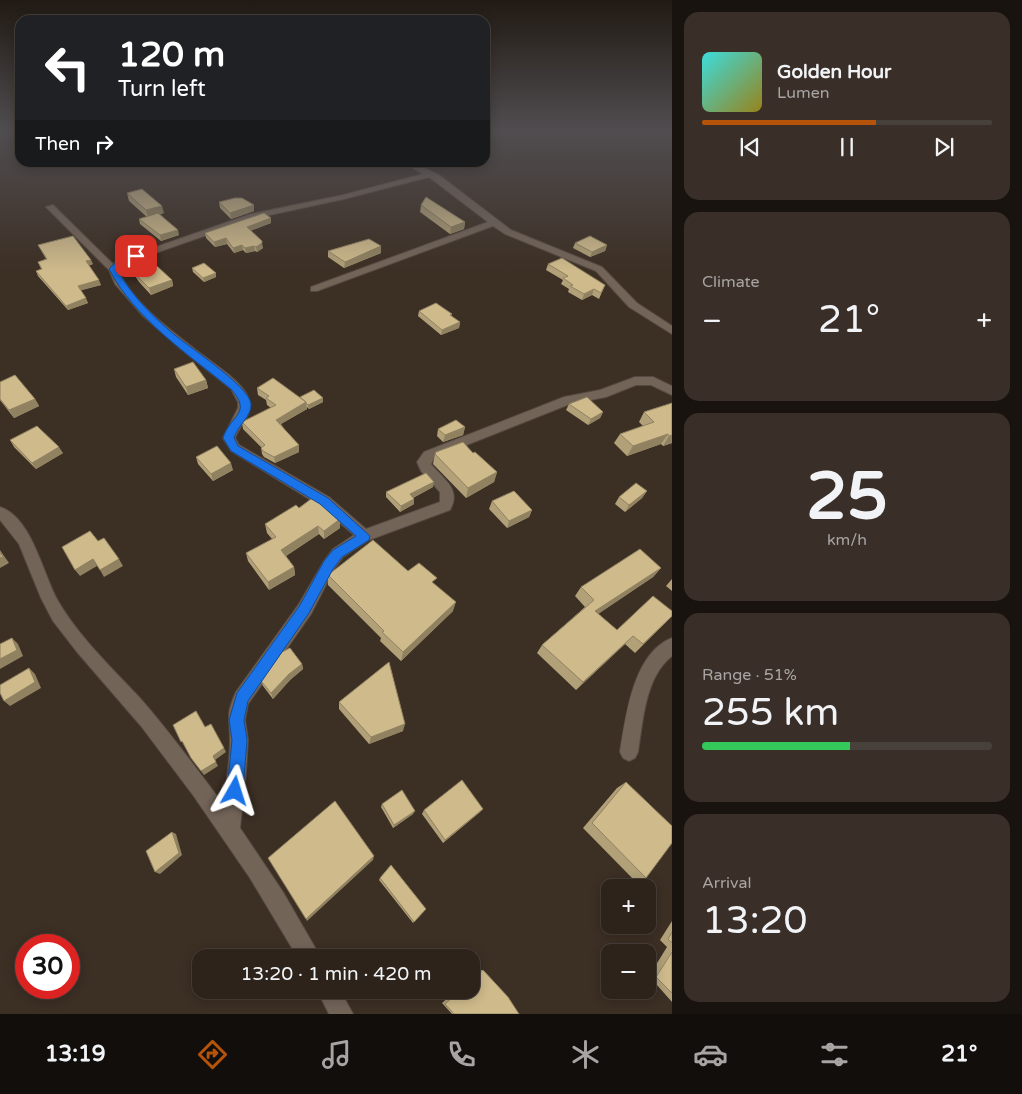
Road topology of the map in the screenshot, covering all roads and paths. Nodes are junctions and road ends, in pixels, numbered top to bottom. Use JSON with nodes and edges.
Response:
{"nodes":[{"id":1,"x":421,"y":176,"type":"edge"},
{"id":2,"x":434,"y":176,"type":"edge"},
{"id":3,"x":50,"y":206,"type":"dead end"},
{"id":4,"x":494,"y":223,"type":"junction"},
{"id":5,"x":113,"y":269,"type":"junction"},
{"id":6,"x":314,"y":289,"type":"dead end"},
{"id":7,"x":672,"y":330,"type":"edge"},
{"id":8,"x":672,"y":392,"type":"edge"},
{"id":9,"x":0,"y":512,"type":"edge"},
{"id":10,"x":364,"y":536,"type":"junction"},
{"id":11,"x":672,"y":646,"type":"edge"},
{"id":12,"x":629,"y":752,"type":"dead end"},
{"id":13,"x":230,"y":829,"type":"junction"},
{"id":14,"x":305,"y":949,"type":"edge"},
{"id":15,"x":333,"y":999,"type":"edge"},
{"id":16,"x":341,"y":1014,"type":"edge"}],
"edges":[{"from":1,"to":5,"type":"street"},
{"from":2,"to":4,"type":"street"},
{"from":3,"to":5,"type":"street"},
{"from":4,"to":6,"type":"street"},
{"from":4,"to":7,"type":"street"},
{"from":5,"to":10,"type":"street"},
{"from":8,"to":10,"type":"street"},
{"from":9,"to":13,"type":"street"},
{"from":10,"to":13,"type":"street"},
{"from":11,"to":12,"type":"street"},
{"from":13,"to":14,"type":"street"},
{"from":15,"to":16,"type":"street"}]}
